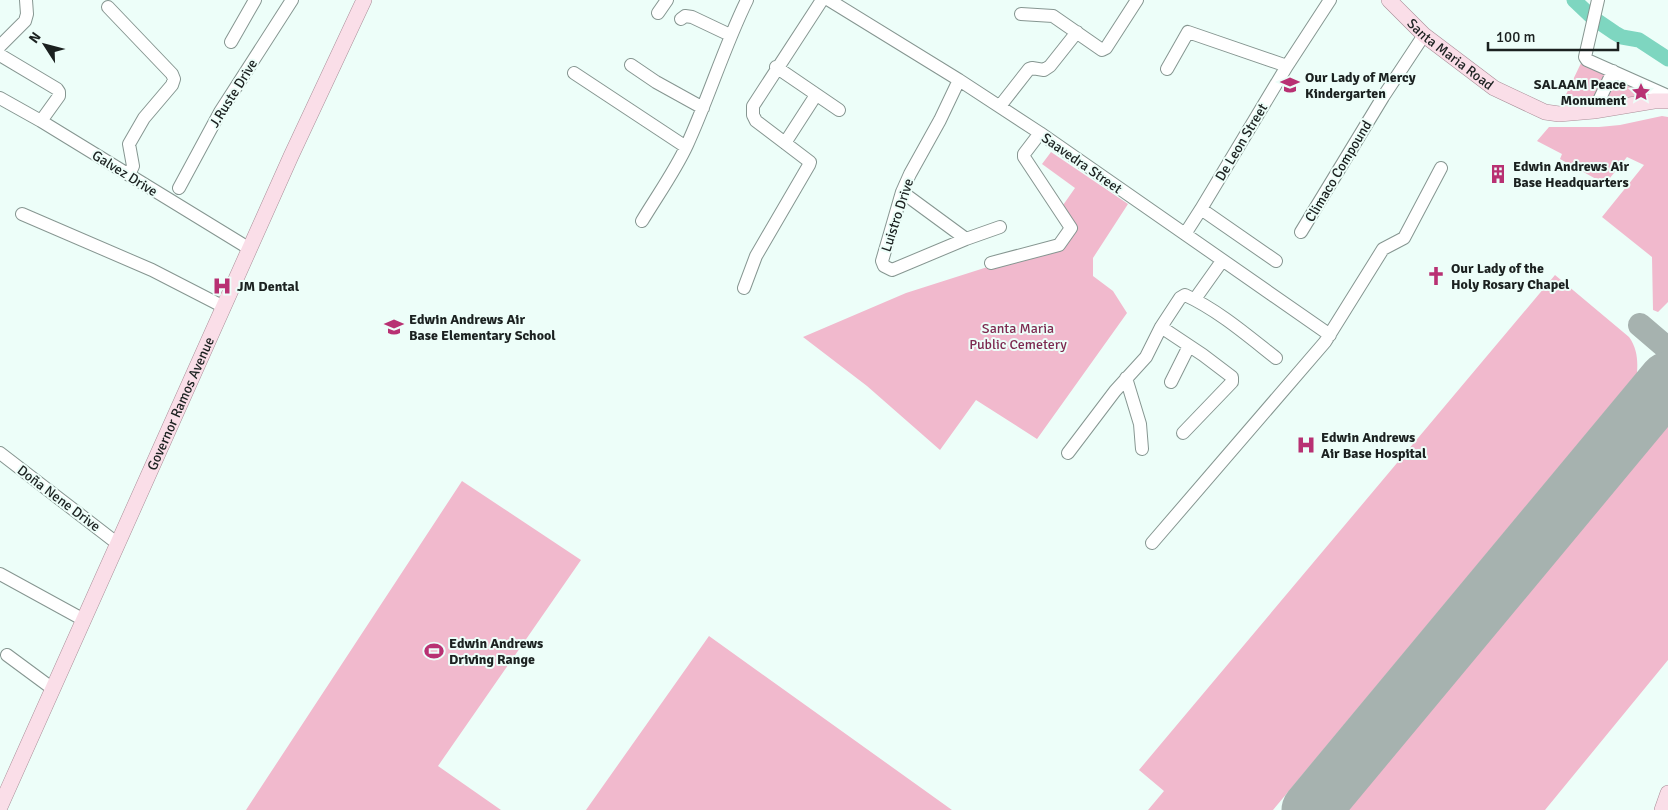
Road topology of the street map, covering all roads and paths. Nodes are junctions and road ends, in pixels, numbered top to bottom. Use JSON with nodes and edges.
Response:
{"nodes":[{"id":1,"x":26,"y":0,"type":"edge"},
{"id":2,"x":255,"y":0,"type":"edge"},
{"id":3,"x":292,"y":0,"type":"edge"},
{"id":4,"x":364,"y":0,"type":"edge"},
{"id":5,"x":667,"y":0,"type":"edge"},
{"id":6,"x":747,"y":0,"type":"edge"},
{"id":7,"x":822,"y":0,"type":"edge"},
{"id":8,"x":829,"y":0,"type":"edge"},
{"id":9,"x":1137,"y":0,"type":"edge"},
{"id":10,"x":1330,"y":0,"type":"edge"},
{"id":11,"x":1598,"y":0,"type":"edge"},
{"id":12,"x":1394,"y":2,"type":"edge"},
{"id":13,"x":108,"y":7,"type":"dead end"},
{"id":14,"x":658,"y":14,"type":"dead end"},
{"id":15,"x":1021,"y":14,"type":"dead end"},
{"id":16,"x":681,"y":19,"type":"dead end"},
{"id":17,"x":1077,"y":32,"type":"junction"},
{"id":18,"x":730,"y":35,"type":"junction"},
{"id":19,"x":1424,"y":35,"type":"junction"},
{"id":20,"x":230,"y":42,"type":"dead end"},
{"id":21,"x":0,"y":46,"type":"edge"},
{"id":22,"x":0,"y":55,"type":"edge"},
{"id":23,"x":632,"y":65,"type":"dead end"},
{"id":24,"x":1287,"y":66,"type":"junction"},
{"id":25,"x":776,"y":67,"type":"junction"},
{"id":26,"x":1167,"y":69,"type":"dead end"},
{"id":27,"x":1613,"y":71,"type":"junction"},
{"id":28,"x":574,"y":72,"type":"dead end"},
{"id":29,"x":959,"y":80,"type":"junction"},
{"id":30,"x":816,"y":95,"type":"junction"},
{"id":31,"x":1668,"y":96,"type":"edge"},
{"id":32,"x":0,"y":98,"type":"edge"},
{"id":33,"x":1668,"y":101,"type":"edge"},
{"id":34,"x":1000,"y":106,"type":"junction"},
{"id":35,"x":703,"y":108,"type":"junction"},
{"id":36,"x":839,"y":110,"type":"dead end"},
{"id":37,"x":1594,"y":111,"type":"junction"},
{"id":38,"x":41,"y":121,"type":"junction"},
{"id":39,"x":1040,"y":133,"type":"junction"},
{"id":40,"x":785,"y":143,"type":"junction"},
{"id":41,"x":686,"y":147,"type":"junction"},
{"id":42,"x":1441,"y":168,"type":"dead end"},
{"id":43,"x":129,"y":175,"type":"junction"},
{"id":44,"x":179,"y":188,"type":"dead end"},
{"id":45,"x":902,"y":192,"type":"junction"},
{"id":46,"x":1201,"y":210,"type":"junction"},
{"id":47,"x":22,"y":214,"type":"dead end"},
{"id":48,"x":642,"y":221,"type":"dead end"},
{"id":49,"x":1000,"y":227,"type":"dead end"},
{"id":50,"x":1301,"y":232,"type":"dead end"},
{"id":51,"x":1185,"y":234,"type":"junction"},
{"id":52,"x":966,"y":240,"type":"junction"},
{"id":53,"x":250,"y":249,"type":"junction"},
{"id":54,"x":1222,"y":261,"type":"junction"},
{"id":55,"x":1276,"y":261,"type":"dead end"},
{"id":56,"x":991,"y":263,"type":"dead end"},
{"id":57,"x":744,"y":288,"type":"dead end"},
{"id":58,"x":1194,"y":300,"type":"junction"},
{"id":59,"x":224,"y":307,"type":"junction"},
{"id":60,"x":1161,"y":326,"type":"junction"},
{"id":61,"x":1330,"y":334,"type":"junction"},
{"id":62,"x":1189,"y":346,"type":"junction"},
{"id":63,"x":1276,"y":358,"type":"dead end"},
{"id":64,"x":1126,"y":378,"type":"junction"},
{"id":65,"x":1171,"y":382,"type":"dead end"},
{"id":66,"x":1183,"y":433,"type":"dead end"},
{"id":67,"x":1142,"y":449,"type":"dead end"},
{"id":68,"x":0,"y":453,"type":"edge"},
{"id":69,"x":1068,"y":453,"type":"dead end"},
{"id":70,"x":1152,"y":543,"type":"dead end"},
{"id":71,"x":118,"y":544,"type":"junction"},
{"id":72,"x":0,"y":574,"type":"edge"},
{"id":73,"x":84,"y":620,"type":"junction"},
{"id":74,"x":7,"y":656,"type":"dead end"},
{"id":75,"x":53,"y":689,"type":"junction"},
{"id":76,"x":5,"y":784,"type":"edge"},
{"id":77,"x":1668,"y":792,"type":"edge"},
{"id":78,"x":0,"y":807,"type":"edge"},
{"id":79,"x":1662,"y":810,"type":"edge"}],
"edges":[{"from":1,"to":21,"type":"street"},
{"from":2,"to":20,"type":"street"},
{"from":3,"to":44,"type":"street","name":"J.Ruste Drive"},
{"from":4,"to":53,"type":"main road","name":"Governor Ramos Avenue"},
{"from":5,"to":14,"type":"street"},
{"from":6,"to":18,"type":"street"},
{"from":7,"to":25,"type":"street"},
{"from":8,"to":29,"type":"street","name":"Saavedra Street"},
{"from":9,"to":17,"type":"street"},
{"from":10,"to":24,"type":"street","name":"De Leon Street"},
{"from":11,"to":27,"type":"street"},
{"from":12,"to":19,"type":"main road","name":"Santa Maria Road"},
{"from":13,"to":43,"type":"street"},
{"from":15,"to":17,"type":"street"},
{"from":16,"to":18,"type":"street"},
{"from":17,"to":34,"type":"street"},
{"from":18,"to":35,"type":"street"},
{"from":19,"to":37,"type":"main road","name":"Santa Maria Road"},
{"from":19,"to":50,"type":"street","name":"Climaco Compound"},
{"from":22,"to":38,"type":"street"},
{"from":23,"to":35,"type":"street"},
{"from":24,"to":26,"type":"street"},
{"from":24,"to":46,"type":"street","name":"De Leon Street"},
{"from":25,"to":30,"type":"street"},
{"from":25,"to":40,"type":"street"},
{"from":27,"to":31,"type":"street"},
{"from":27,"to":37,"type":"street"},
{"from":28,"to":41,"type":"street"},
{"from":29,"to":34,"type":"street","name":"Saavedra Street"},
{"from":29,"to":45,"type":"street","name":"Luistro Drive"},
{"from":30,"to":36,"type":"street"},
{"from":30,"to":40,"type":"street"},
{"from":32,"to":38,"type":"street","name":"Galvez Drive"},
{"from":33,"to":37,"type":"main road","name":"Santa Maria Road"},
{"from":34,"to":39,"type":"street","name":"Saavedra Street"},
{"from":35,"to":41,"type":"street"},
{"from":38,"to":43,"type":"street","name":"Galvez Drive"},
{"from":39,"to":51,"type":"street","name":"Saavedra Street"},
{"from":39,"to":56,"type":"street"},
{"from":40,"to":57,"type":"street"},
{"from":41,"to":48,"type":"street"},
{"from":42,"to":61,"type":"street"},
{"from":43,"to":53,"type":"street","name":"Galvez Drive"},
{"from":45,"to":52,"type":"street"},
{"from":45,"to":52,"type":"street","name":"Luistro Drive"},
{"from":46,"to":51,"type":"street","name":"De Leon Street"},
{"from":46,"to":55,"type":"street"},
{"from":47,"to":59,"type":"street"},
{"from":49,"to":52,"type":"street","name":"Luistro Drive"},
{"from":51,"to":54,"type":"street","name":"Saavedra Street"},
{"from":53,"to":59,"type":"main road","name":"Governor Ramos Avenue"},
{"from":54,"to":58,"type":"street"},
{"from":54,"to":61,"type":"street","name":"Saavedra Street"},
{"from":58,"to":60,"type":"street"},
{"from":58,"to":63,"type":"street"},
{"from":59,"to":71,"type":"main road","name":"Governor Ramos Avenue"},
{"from":60,"to":62,"type":"street"},
{"from":60,"to":64,"type":"street"},
{"from":61,"to":70,"type":"street"},
{"from":62,"to":65,"type":"street"},
{"from":62,"to":66,"type":"street"},
{"from":64,"to":67,"type":"street"},
{"from":64,"to":69,"type":"street"},
{"from":68,"to":71,"type":"street","name":"Doña Nene Drive"},
{"from":71,"to":73,"type":"main road","name":"Governor Ramos Avenue"},
{"from":72,"to":73,"type":"street"},
{"from":73,"to":75,"type":"main road","name":"Governor Ramos Avenue"},
{"from":74,"to":75,"type":"street"},
{"from":75,"to":76,"type":"main road","name":"Governor Ramos Avenue"},
{"from":76,"to":78,"type":"main road","name":"Governor Ramos Avenue"},
{"from":77,"to":79,"type":"main road"}]}
